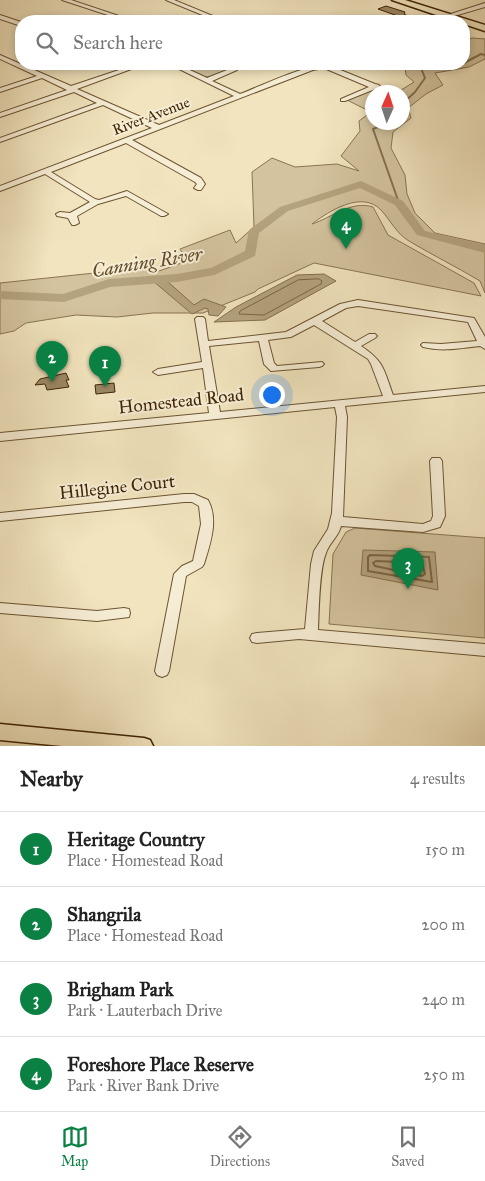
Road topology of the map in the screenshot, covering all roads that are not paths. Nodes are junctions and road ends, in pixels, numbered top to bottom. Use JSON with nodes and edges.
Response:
{"nodes":[{"id":1,"x":65,"y":0,"type":"edge"},
{"id":2,"x":169,"y":0,"type":"edge"},
{"id":3,"x":385,"y":0,"type":"edge"},
{"id":4,"x":396,"y":0,"type":"edge"},
{"id":5,"x":485,"y":5,"type":"edge"},
{"id":6,"x":111,"y":15,"type":"edge"},
{"id":7,"x":207,"y":15,"type":"edge"},
{"id":8,"x":431,"y":15,"type":"edge"},
{"id":9,"x":433,"y":15,"type":"edge"},
{"id":10,"x":455,"y":15,"type":"edge"},
{"id":11,"x":0,"y":18,"type":"edge"},
{"id":12,"x":15,"y":22,"type":"edge"},
{"id":13,"x":470,"y":25,"type":"edge"},
{"id":14,"x":470,"y":27,"type":"edge"},
{"id":15,"x":485,"y":28,"type":"edge"},
{"id":16,"x":485,"y":32,"type":"edge"},
{"id":17,"x":0,"y":57,"type":"edge"},
{"id":18,"x":14,"y":63,"type":"joint"},
{"id":19,"x":0,"y":67,"type":"edge"},
{"id":20,"x":30,"y":70,"type":"edge"},
{"id":21,"x":125,"y":70,"type":"edge"},
{"id":22,"x":185,"y":70,"type":"edge"},
{"id":23,"x":235,"y":70,"type":"edge"},
{"id":24,"x":308,"y":70,"type":"edge"},
{"id":25,"x":334,"y":70,"type":"edge"},
{"id":26,"x":43,"y":76,"type":"junction"},
{"id":27,"x":206,"y":80,"type":"junction"},
{"id":28,"x":373,"y":85,"type":"edge"},
{"id":29,"x":72,"y":89,"type":"junction"},
{"id":30,"x":0,"y":90,"type":"edge"},
{"id":31,"x":365,"y":91,"type":"edge"},
{"id":32,"x":239,"y":96,"type":"junction"},
{"id":33,"x":343,"y":100,"type":"dead end"},
{"id":34,"x":103,"y":103,"type":"junction"},
{"id":35,"x":0,"y":115,"type":"edge"},
{"id":36,"x":159,"y":128,"type":"junction"},
{"id":37,"x":0,"y":140,"type":"edge"},
{"id":38,"x":126,"y":140,"type":"junction"},
{"id":39,"x":46,"y":172,"type":"junction"},
{"id":40,"x":198,"y":188,"type":"dead end"},
{"id":41,"x":0,"y":189,"type":"edge"},
{"id":42,"x":96,"y":202,"type":"junction"},
{"id":43,"x":60,"y":214,"type":"dead end"},
{"id":44,"x":164,"y":214,"type":"dead end"},
{"id":45,"x":200,"y":319,"type":"dead end"},
{"id":46,"x":315,"y":321,"type":"junction"},
{"id":47,"x":372,"y":336,"type":"dead end"},
{"id":48,"x":263,"y":339,"type":"junction"},
{"id":49,"x":203,"y":344,"type":"junction"},
{"id":50,"x":426,"y":345,"type":"dead end"},
{"id":51,"x":484,"y":345,"type":"edge"},
{"id":52,"x":354,"y":346,"type":"junction"},
{"id":53,"x":207,"y":364,"type":"junction"},
{"id":54,"x":319,"y":364,"type":"dead end"},
{"id":55,"x":158,"y":372,"type":"dead end"},
{"id":56,"x":485,"y":389,"type":"edge"},
{"id":57,"x":389,"y":399,"type":"junction"},
{"id":58,"x":338,"y":404,"type":"junction"},
{"id":59,"x":215,"y":416,"type":"junction"},
{"id":60,"x":0,"y":436,"type":"edge"},
{"id":61,"x":436,"y":461,"type":"dead end"},
{"id":62,"x":0,"y":517,"type":"edge"},
{"id":63,"x":337,"y":521,"type":"junction"},
{"id":64,"x":0,"y":608,"type":"edge"},
{"id":65,"x":124,"y":613,"type":"dead end"},
{"id":66,"x":311,"y":635,"type":"junction"},
{"id":67,"x":257,"y":638,"type":"dead end"},
{"id":68,"x":485,"y":650,"type":"edge"},
{"id":69,"x":162,"y":670,"type":"dead end"},
{"id":70,"x":0,"y":732,"type":"edge"},
{"id":71,"x":144,"y":746,"type":"edge"}],
"edges":[{"from":1,"to":6,"type":"street"},
{"from":2,"to":7,"type":"street"},
{"from":3,"to":8,"type":"highway"},
{"from":4,"to":9,"type":"highway"},
{"from":5,"to":10,"type":"street"},
{"from":11,"to":12,"type":"street"},
{"from":13,"to":15,"type":"highway"},
{"from":14,"to":16,"type":"highway"},
{"from":17,"to":18,"type":"street"},
{"from":18,"to":19,"type":"street"},
{"from":20,"to":26,"type":"street"},
{"from":21,"to":29,"type":"street"},
{"from":22,"to":27,"type":"street"},
{"from":23,"to":27,"type":"street"},
{"from":24,"to":32,"type":"street","name":"River Avenue"},
{"from":25,"to":28,"type":"street"},
{"from":26,"to":29,"type":"street"},
{"from":26,"to":30,"type":"street"},
{"from":27,"to":32,"type":"street"},
{"from":29,"to":34,"type":"street"},
{"from":29,"to":35,"type":"street"},
{"from":31,"to":33,"type":"street"},
{"from":32,"to":36,"type":"street","name":"River Avenue"},
{"from":34,"to":36,"type":"street"},
{"from":34,"to":37,"type":"street"},
{"from":36,"to":38,"type":"street","name":"River Avenue"},
{"from":38,"to":39,"type":"street","name":"River Avenue"},
{"from":38,"to":40,"type":"street"},
{"from":39,"to":41,"type":"street","name":"River Avenue"},
{"from":39,"to":42,"type":"street"},
{"from":42,"to":43,"type":"street"},
{"from":42,"to":44,"type":"street"},
{"from":45,"to":49,"type":"street"},
{"from":46,"to":48,"type":"street"},
{"from":46,"to":51,"type":"street"},
{"from":46,"to":52,"type":"street"},
{"from":47,"to":52,"type":"street"},
{"from":48,"to":49,"type":"street"},
{"from":48,"to":54,"type":"street"},
{"from":49,"to":53,"type":"street"},
{"from":50,"to":51,"type":"street"},
{"from":52,"to":57,"type":"street"},
{"from":53,"to":55,"type":"street"},
{"from":53,"to":59,"type":"street"},
{"from":56,"to":57,"type":"street","name":"Homestead Road"},
{"from":57,"to":58,"type":"street","name":"Homestead Road"},
{"from":58,"to":59,"type":"street","name":"Homestead Road"},
{"from":58,"to":63,"type":"street"},
{"from":59,"to":60,"type":"street","name":"Homestead Road"},
{"from":61,"to":63,"type":"street"},
{"from":62,"to":69,"type":"street","name":"Hillegine Court"},
{"from":63,"to":66,"type":"street"},
{"from":64,"to":65,"type":"street"},
{"from":66,"to":67,"type":"street"},
{"from":66,"to":68,"type":"street"},
{"from":70,"to":71,"type":"main road"}]}
